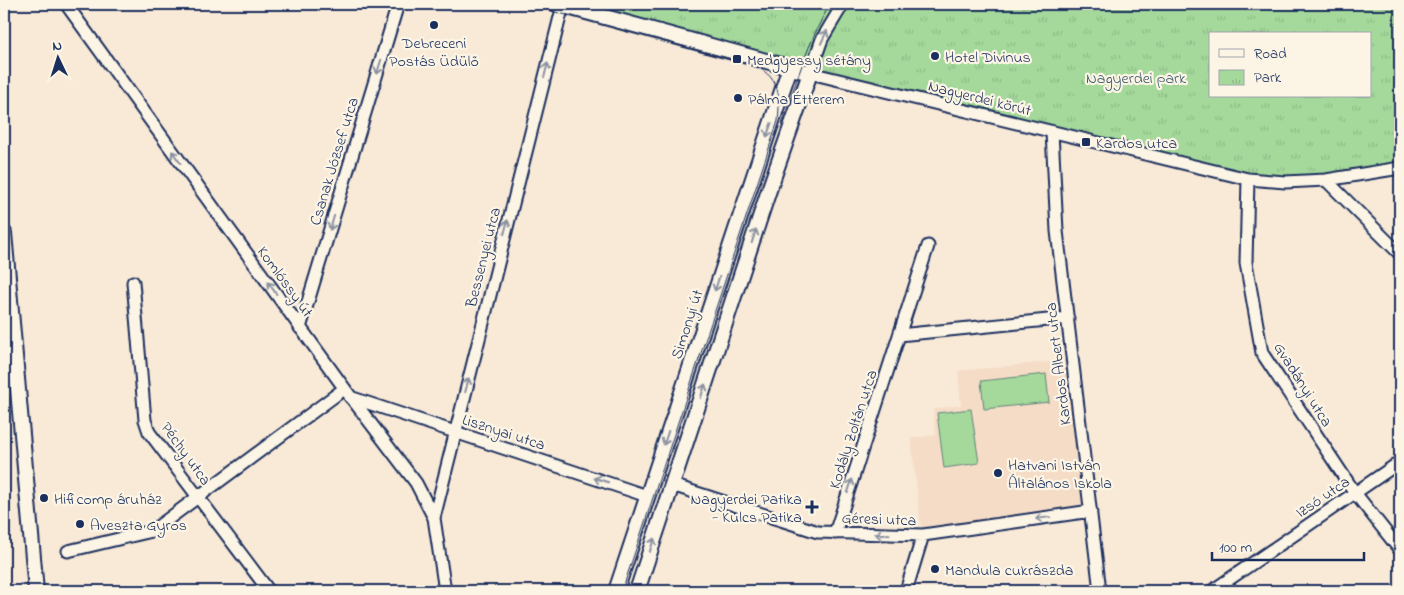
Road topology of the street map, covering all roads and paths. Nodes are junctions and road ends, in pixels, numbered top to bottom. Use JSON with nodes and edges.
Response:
{"nodes":[{"id":1,"x":66,"y":4,"type":"edge"},
{"id":2,"x":398,"y":4,"type":"edge"},
{"id":3,"x":560,"y":4,"type":"edge"},
{"id":4,"x":837,"y":5,"type":"edge"},
{"id":5,"x":790,"y":67,"type":"junction"},
{"id":6,"x":810,"y":73,"type":"junction"},
{"id":7,"x":1052,"y":132,"type":"junction"},
{"id":8,"x":1400,"y":168,"type":"edge"},
{"id":9,"x":1248,"y":180,"type":"junction"},
{"id":10,"x":1326,"y":180,"type":"junction"},
{"id":11,"x":4,"y":233,"type":"edge"},
{"id":12,"x":928,"y":246,"type":"dead end"},
{"id":13,"x":1400,"y":254,"type":"edge"},
{"id":14,"x":133,"y":282,"type":"dead end"},
{"id":15,"x":1068,"y":318,"type":"junction"},
{"id":16,"x":300,"y":328,"type":"junction"},
{"id":17,"x":899,"y":335,"type":"junction"},
{"id":18,"x":347,"y":393,"type":"junction"},
{"id":19,"x":455,"y":432,"type":"junction"},
{"id":20,"x":1400,"y":462,"type":"edge"},
{"id":21,"x":672,"y":485,"type":"junction"},
{"id":22,"x":1356,"y":493,"type":"junction"},
{"id":23,"x":648,"y":496,"type":"junction"},
{"id":24,"x":198,"y":497,"type":"junction"},
{"id":25,"x":1091,"y":511,"type":"junction"},
{"id":26,"x":434,"y":518,"type":"junction"},
{"id":27,"x":835,"y":533,"type":"junction"},
{"id":28,"x":923,"y":535,"type":"junction"},
{"id":29,"x":68,"y":550,"type":"dead end"},
{"id":30,"x":1400,"y":550,"type":"edge"},
{"id":31,"x":36,"y":591,"type":"edge"},
{"id":32,"x":269,"y":591,"type":"edge"},
{"id":33,"x":445,"y":591,"type":"edge"},
{"id":34,"x":616,"y":591,"type":"edge"},
{"id":35,"x":637,"y":591,"type":"edge"},
{"id":36,"x":906,"y":591,"type":"edge"},
{"id":37,"x":1100,"y":591,"type":"edge"},
{"id":38,"x":1212,"y":591,"type":"edge"}],
"edges":[{"from":16,"to":1,"type":"street","name":"Komlóssy út","one_way":true},
{"from":2,"to":16,"type":"street","name":"Csanak József utca","one_way":true},
{"from":3,"to":5,"type":"street","name":"Nagyerdei körút"},
{"from":19,"to":3,"type":"street","name":"Bessenyei utca","one_way":true},
{"from":6,"to":4,"type":"street","one_way":true},
{"from":5,"to":6,"type":"street","name":"Nagyerdei körút"},
{"from":5,"to":23,"type":"street","name":"Simonyi út","one_way":true},
{"from":6,"to":7,"type":"street","name":"Nagyerdei körút"},
{"from":21,"to":6,"type":"street","one_way":true},
{"from":7,"to":9,"type":"street","name":"Nagyerdei körút"},
{"from":7,"to":15,"type":"street","name":"Kardos Albert utca"},
{"from":8,"to":10,"type":"street","name":"Nagyerdei körút"},
{"from":9,"to":10,"type":"street","name":"Nagyerdei körút"},
{"from":9,"to":22,"type":"street","name":"Gvadányi utca"},
{"from":10,"to":13,"type":"street"},
{"from":11,"to":31,"type":"street"},
{"from":12,"to":17,"type":"street","name":"Kodály Zoltán utca"},
{"from":14,"to":24,"type":"street","name":"Péchy utca"},
{"from":15,"to":17,"type":"street"},
{"from":15,"to":25,"type":"street","name":"Kardos Albert utca"},
{"from":16,"to":18,"type":"street","name":"Komlóssy út"},
{"from":27,"to":17,"type":"street","name":"Kodály Zoltán utca","one_way":true},
{"from":18,"to":19,"type":"street","name":"Lisznyai utca"},
{"from":18,"to":24,"type":"street"},
{"from":18,"to":26,"type":"street","name":"Komlóssy út"},
{"from":23,"to":19,"type":"street","name":"Lisznyai utca","one_way":true},
{"from":19,"to":26,"type":"street","name":"Bessenyei utca"},
{"from":20,"to":22,"type":"street","name":"Izsó utca"},
{"from":21,"to":27,"type":"street","name":"Géresi utca"},
{"from":35,"to":21,"type":"street","one_way":true},
{"from":22,"to":30,"type":"street","name":"Gvadányi utca"},
{"from":22,"to":38,"type":"street","name":"Izsó utca"},
{"from":23,"to":34,"type":"street","name":"Simonyi út"},
{"from":24,"to":29,"type":"street"},
{"from":24,"to":32,"type":"street","name":"Péchy utca"},
{"from":25,"to":28,"type":"street","name":"Géresi utca","one_way":true},
{"from":25,"to":37,"type":"street","name":"Kardos Albert utca"},
{"from":26,"to":33,"type":"street","name":"Komlóssy út"},
{"from":28,"to":27,"type":"street","name":"Géresi utca","one_way":true},
{"from":28,"to":36,"type":"street"}]}
